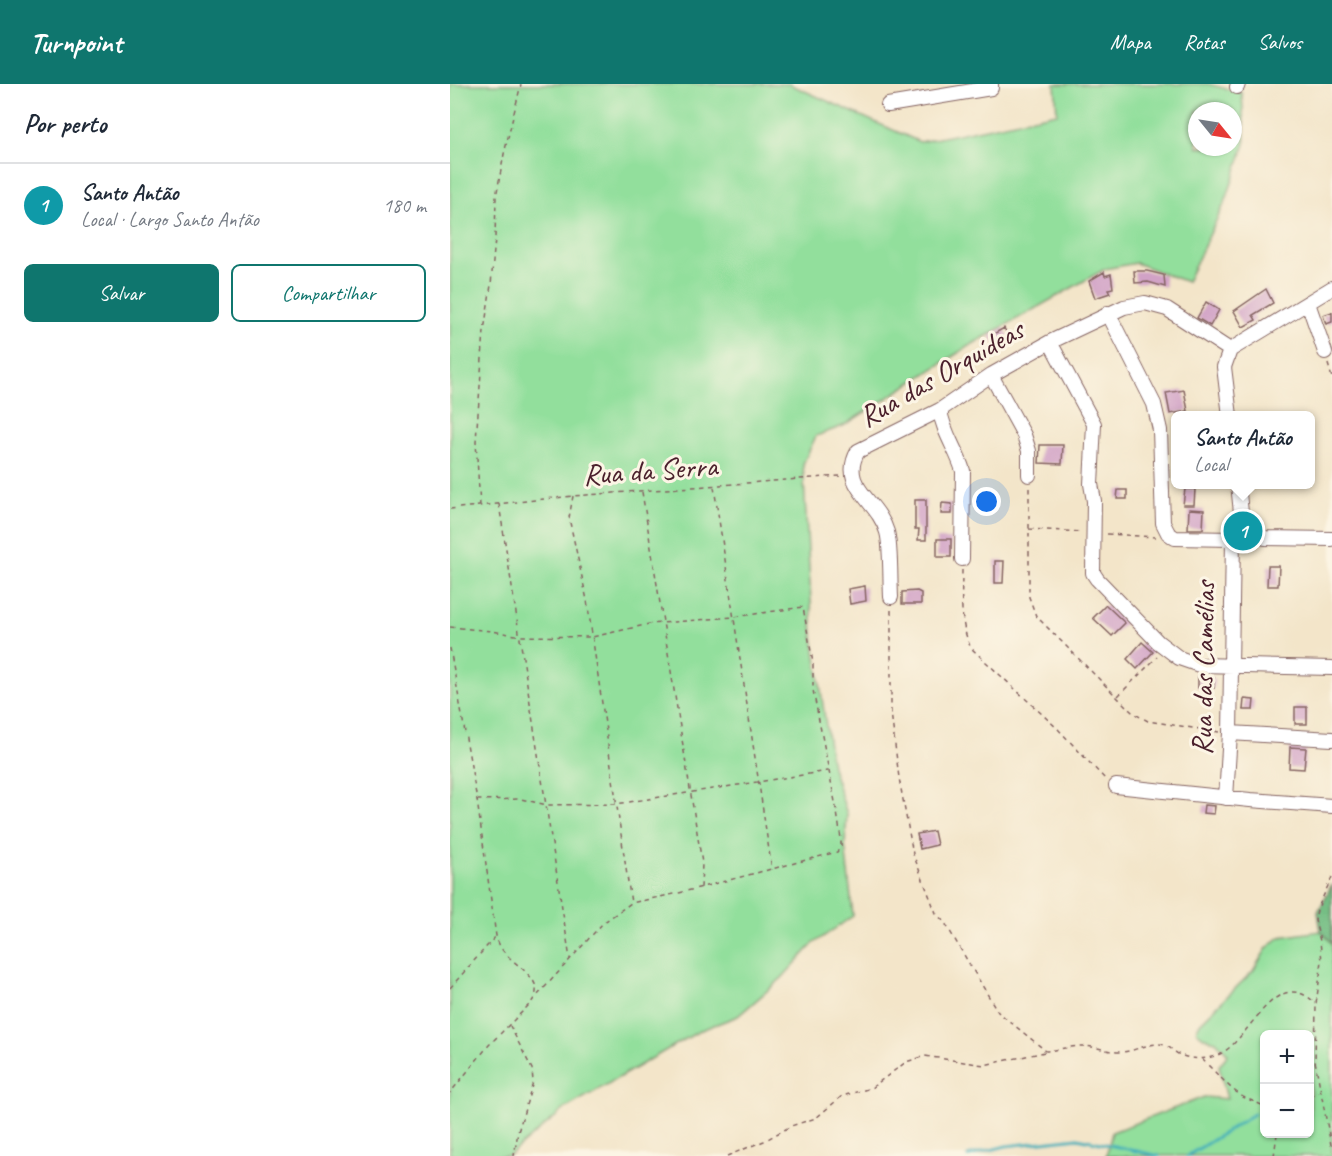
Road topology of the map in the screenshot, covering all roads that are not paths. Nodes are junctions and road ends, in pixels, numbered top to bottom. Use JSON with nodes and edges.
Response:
{"nodes":[{"id":1,"x":991,"y":84,"type":"edge"},
{"id":2,"x":888,"y":105,"type":"dead end"},
{"id":3,"x":1332,"y":288,"type":"edge"},
{"id":4,"x":1308,"y":303,"type":"junction"},
{"id":5,"x":1108,"y":313,"type":"junction"},
{"id":6,"x":1050,"y":342,"type":"junction"},
{"id":7,"x":1230,"y":350,"type":"junction"},
{"id":8,"x":1325,"y":352,"type":"road end"},
{"id":9,"x":991,"y":375,"type":"junction"},
{"id":10,"x":940,"y":410,"type":"junction"},
{"id":11,"x":1229,"y":411,"type":"edge"},
{"id":12,"x":1029,"y":475,"type":"road end"},
{"id":13,"x":1238,"y":489,"type":"edge"},
{"id":14,"x":1241,"y":533,"type":"junction"},
{"id":15,"x":1332,"y":539,"type":"edge"},
{"id":16,"x":962,"y":559,"type":"road end"},
{"id":17,"x":891,"y":597,"type":"road end"},
{"id":18,"x":1231,"y":665,"type":"junction"},
{"id":19,"x":1332,"y":668,"type":"edge"},
{"id":20,"x":1230,"y":733,"type":"junction"},
{"id":21,"x":1332,"y":739,"type":"edge"},
{"id":22,"x":1116,"y":786,"type":"road end"},
{"id":23,"x":1226,"y":798,"type":"junction"},
{"id":24,"x":1332,"y":806,"type":"edge"}],
"edges":[{"from":1,"to":2,"type":"street"},
{"from":3,"to":4,"type":"street"},
{"from":4,"to":7,"type":"street"},
{"from":4,"to":8,"type":"street"},
{"from":5,"to":6,"type":"street","name":"Rua das Orquídeas"},
{"from":5,"to":7,"type":"street","name":"Rua das Orquídeas"},
{"from":5,"to":14,"type":"street"},
{"from":6,"to":9,"type":"street","name":"Rua das Orquídeas"},
{"from":6,"to":18,"type":"street"},
{"from":7,"to":11,"type":"street"},
{"from":9,"to":10,"type":"street","name":"Rua das Orquídeas"},
{"from":9,"to":12,"type":"street"},
{"from":10,"to":16,"type":"street"},
{"from":10,"to":17,"type":"street","name":"Rua das Orquídeas"},
{"from":13,"to":14,"type":"street","name":"Rua das Camélias"},
{"from":14,"to":15,"type":"street"},
{"from":14,"to":18,"type":"street","name":"Rua das Camélias"},
{"from":18,"to":19,"type":"street"},
{"from":18,"to":20,"type":"street","name":"Rua das Camélias"},
{"from":20,"to":21,"type":"street"},
{"from":20,"to":23,"type":"street","name":"Rua das Camélias"},
{"from":22,"to":23,"type":"street"},
{"from":23,"to":24,"type":"street"}]}
